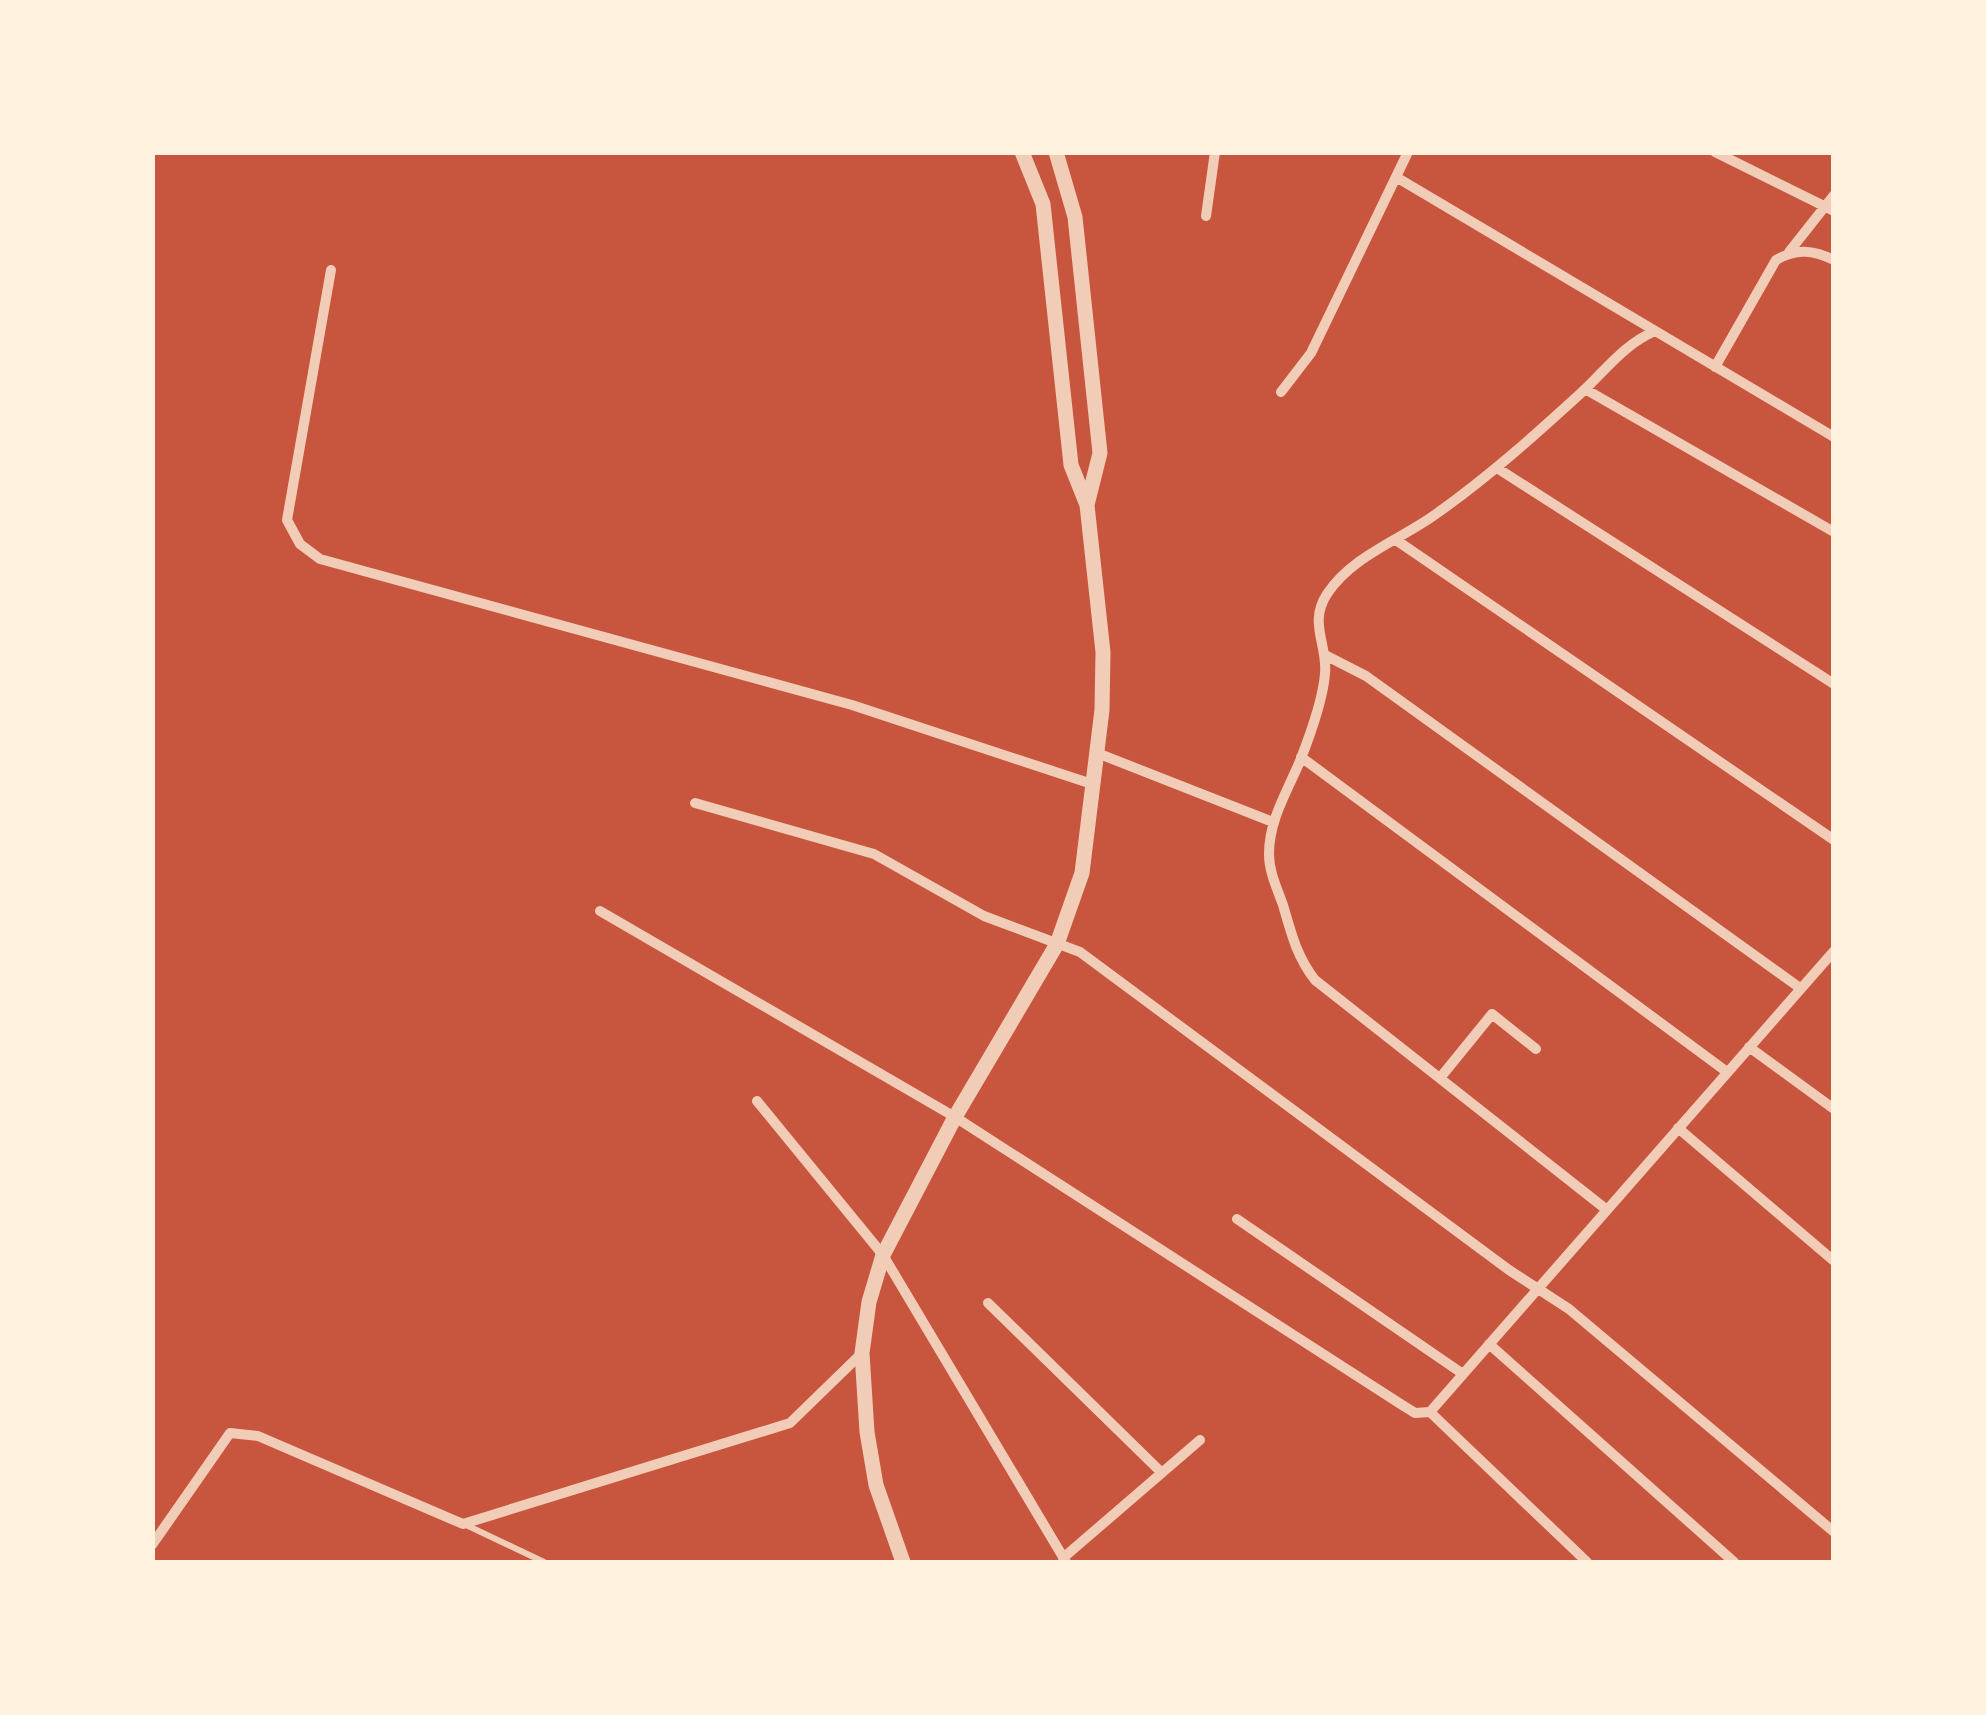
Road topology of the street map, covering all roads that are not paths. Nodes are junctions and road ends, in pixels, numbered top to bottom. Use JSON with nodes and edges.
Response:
{"nodes":[{"id":1,"x":1022,"y":152,"type":"edge"},
{"id":2,"x":1056,"y":152,"type":"edge"},
{"id":3,"x":1216,"y":152,"type":"edge"},
{"id":4,"x":1408,"y":152,"type":"edge"},
{"id":5,"x":1715,"y":152,"type":"edge"},
{"id":6,"x":1396,"y":177,"type":"junction"},
{"id":7,"x":1834,"y":195,"type":"edge"},
{"id":8,"x":1828,"y":209,"type":"edge"},
{"id":9,"x":1206,"y":216,"type":"dead end"},
{"id":10,"x":1789,"y":252,"type":"junction"},
{"id":11,"x":1834,"y":260,"type":"edge"},
{"id":12,"x":331,"y":270,"type":"dead end"},
{"id":13,"x":1656,"y":331,"type":"junction"},
{"id":14,"x":1716,"y":367,"type":"junction"},
{"id":15,"x":1585,"y":389,"type":"junction"},
{"id":16,"x":1281,"y":392,"type":"dead end"},
{"id":17,"x":1834,"y":437,"type":"edge"},
{"id":18,"x":1497,"y":468,"type":"junction"},
{"id":19,"x":1088,"y":505,"type":"junction"},
{"id":20,"x":1834,"y":532,"type":"edge"},
{"id":21,"x":1396,"y":540,"type":"junction"},
{"id":22,"x":1325,"y":655,"type":"junction"},
{"id":23,"x":1834,"y":684,"type":"edge"},
{"id":24,"x":1098,"y":754,"type":"junction"},
{"id":25,"x":1302,"y":757,"type":"junction"},
{"id":26,"x":1092,"y":784,"type":"junction"},
{"id":27,"x":696,"y":803,"type":"dead end"},
{"id":28,"x":1273,"y":822,"type":"junction"},
{"id":29,"x":1834,"y":840,"type":"edge"},
{"id":30,"x":600,"y":911,"type":"dead end"},
{"id":31,"x":1057,"y":944,"type":"junction"},
{"id":32,"x":1831,"y":958,"type":"edge"},
{"id":33,"x":1800,"y":988,"type":"junction"},
{"id":34,"x":1750,"y":1047,"type":"junction"},
{"id":35,"x":1536,"y":1048,"type":"dead end"},
{"id":36,"x":1727,"y":1072,"type":"junction"},
{"id":37,"x":1440,"y":1078,"type":"junction"},
{"id":38,"x":757,"y":1101,"type":"dead end"},
{"id":39,"x":1834,"y":1109,"type":"edge"},
{"id":40,"x":955,"y":1118,"type":"junction"},
{"id":41,"x":1678,"y":1128,"type":"junction"},
{"id":42,"x":1607,"y":1210,"type":"junction"},
{"id":43,"x":1237,"y":1219,"type":"dead end"},
{"id":44,"x":883,"y":1255,"type":"junction"},
{"id":45,"x":1834,"y":1261,"type":"edge"},
{"id":46,"x":1538,"y":1288,"type":"junction"},
{"id":47,"x":988,"y":1302,"type":"dead end"},
{"id":48,"x":1489,"y":1344,"type":"junction"},
{"id":49,"x":862,"y":1353,"type":"junction"},
{"id":50,"x":1463,"y":1374,"type":"junction"},
{"id":51,"x":1430,"y":1412,"type":"junction"},
{"id":52,"x":1200,"y":1440,"type":"dead end"},
{"id":53,"x":1162,"y":1473,"type":"junction"},
{"id":54,"x":463,"y":1524,"type":"junction"},
{"id":55,"x":1834,"y":1532,"type":"edge"},
{"id":56,"x":152,"y":1545,"type":"edge"},
{"id":57,"x":1064,"y":1560,"type":"edge"},
{"id":58,"x":544,"y":1562,"type":"edge"},
{"id":59,"x":903,"y":1562,"type":"edge"},
{"id":60,"x":1587,"y":1562,"type":"edge"},
{"id":61,"x":1734,"y":1562,"type":"edge"}],
"edges":[{"from":1,"to":19,"type":"street"},
{"from":2,"to":19,"type":"street"},
{"from":3,"to":9,"type":"street"},
{"from":4,"to":6,"type":"street"},
{"from":5,"to":8,"type":"street"},
{"from":6,"to":13,"type":"street"},
{"from":6,"to":16,"type":"street"},
{"from":7,"to":8,"type":"street"},
{"from":8,"to":10,"type":"street"},
{"from":10,"to":11,"type":"street"},
{"from":10,"to":14,"type":"street"},
{"from":12,"to":26,"type":"street"},
{"from":13,"to":14,"type":"street"},
{"from":13,"to":15,"type":"street"},
{"from":14,"to":17,"type":"street"},
{"from":15,"to":18,"type":"street"},
{"from":15,"to":20,"type":"street"},
{"from":18,"to":21,"type":"street"},
{"from":18,"to":23,"type":"street"},
{"from":19,"to":24,"type":"street"},
{"from":21,"to":22,"type":"street"},
{"from":21,"to":29,"type":"street"},
{"from":22,"to":25,"type":"street"},
{"from":22,"to":33,"type":"street"},
{"from":24,"to":26,"type":"street"},
{"from":24,"to":28,"type":"street"},
{"from":25,"to":28,"type":"street"},
{"from":25,"to":36,"type":"street"},
{"from":26,"to":31,"type":"street"},
{"from":27,"to":31,"type":"street"},
{"from":28,"to":37,"type":"street"},
{"from":30,"to":40,"type":"street"},
{"from":31,"to":40,"type":"street"},
{"from":31,"to":46,"type":"street"},
{"from":32,"to":33,"type":"street"},
{"from":33,"to":34,"type":"street"},
{"from":34,"to":36,"type":"street"},
{"from":34,"to":39,"type":"street"},
{"from":35,"to":37,"type":"street"},
{"from":36,"to":41,"type":"street"},
{"from":37,"to":42,"type":"street"},
{"from":38,"to":44,"type":"street"},
{"from":40,"to":44,"type":"street"},
{"from":40,"to":51,"type":"street"},
{"from":41,"to":42,"type":"street"},
{"from":41,"to":45,"type":"street"},
{"from":42,"to":46,"type":"street"},
{"from":43,"to":50,"type":"street"},
{"from":44,"to":49,"type":"street"},
{"from":44,"to":57,"type":"street"},
{"from":46,"to":48,"type":"street"},
{"from":46,"to":55,"type":"street"},
{"from":47,"to":53,"type":"street"},
{"from":48,"to":50,"type":"street"},
{"from":48,"to":61,"type":"street"},
{"from":49,"to":54,"type":"street"},
{"from":49,"to":59,"type":"street"},
{"from":50,"to":51,"type":"street"},
{"from":51,"to":60,"type":"street"},
{"from":52,"to":53,"type":"street"},
{"from":53,"to":57,"type":"street"},
{"from":54,"to":56,"type":"street"},
{"from":54,"to":58,"type":"lane"}]}
